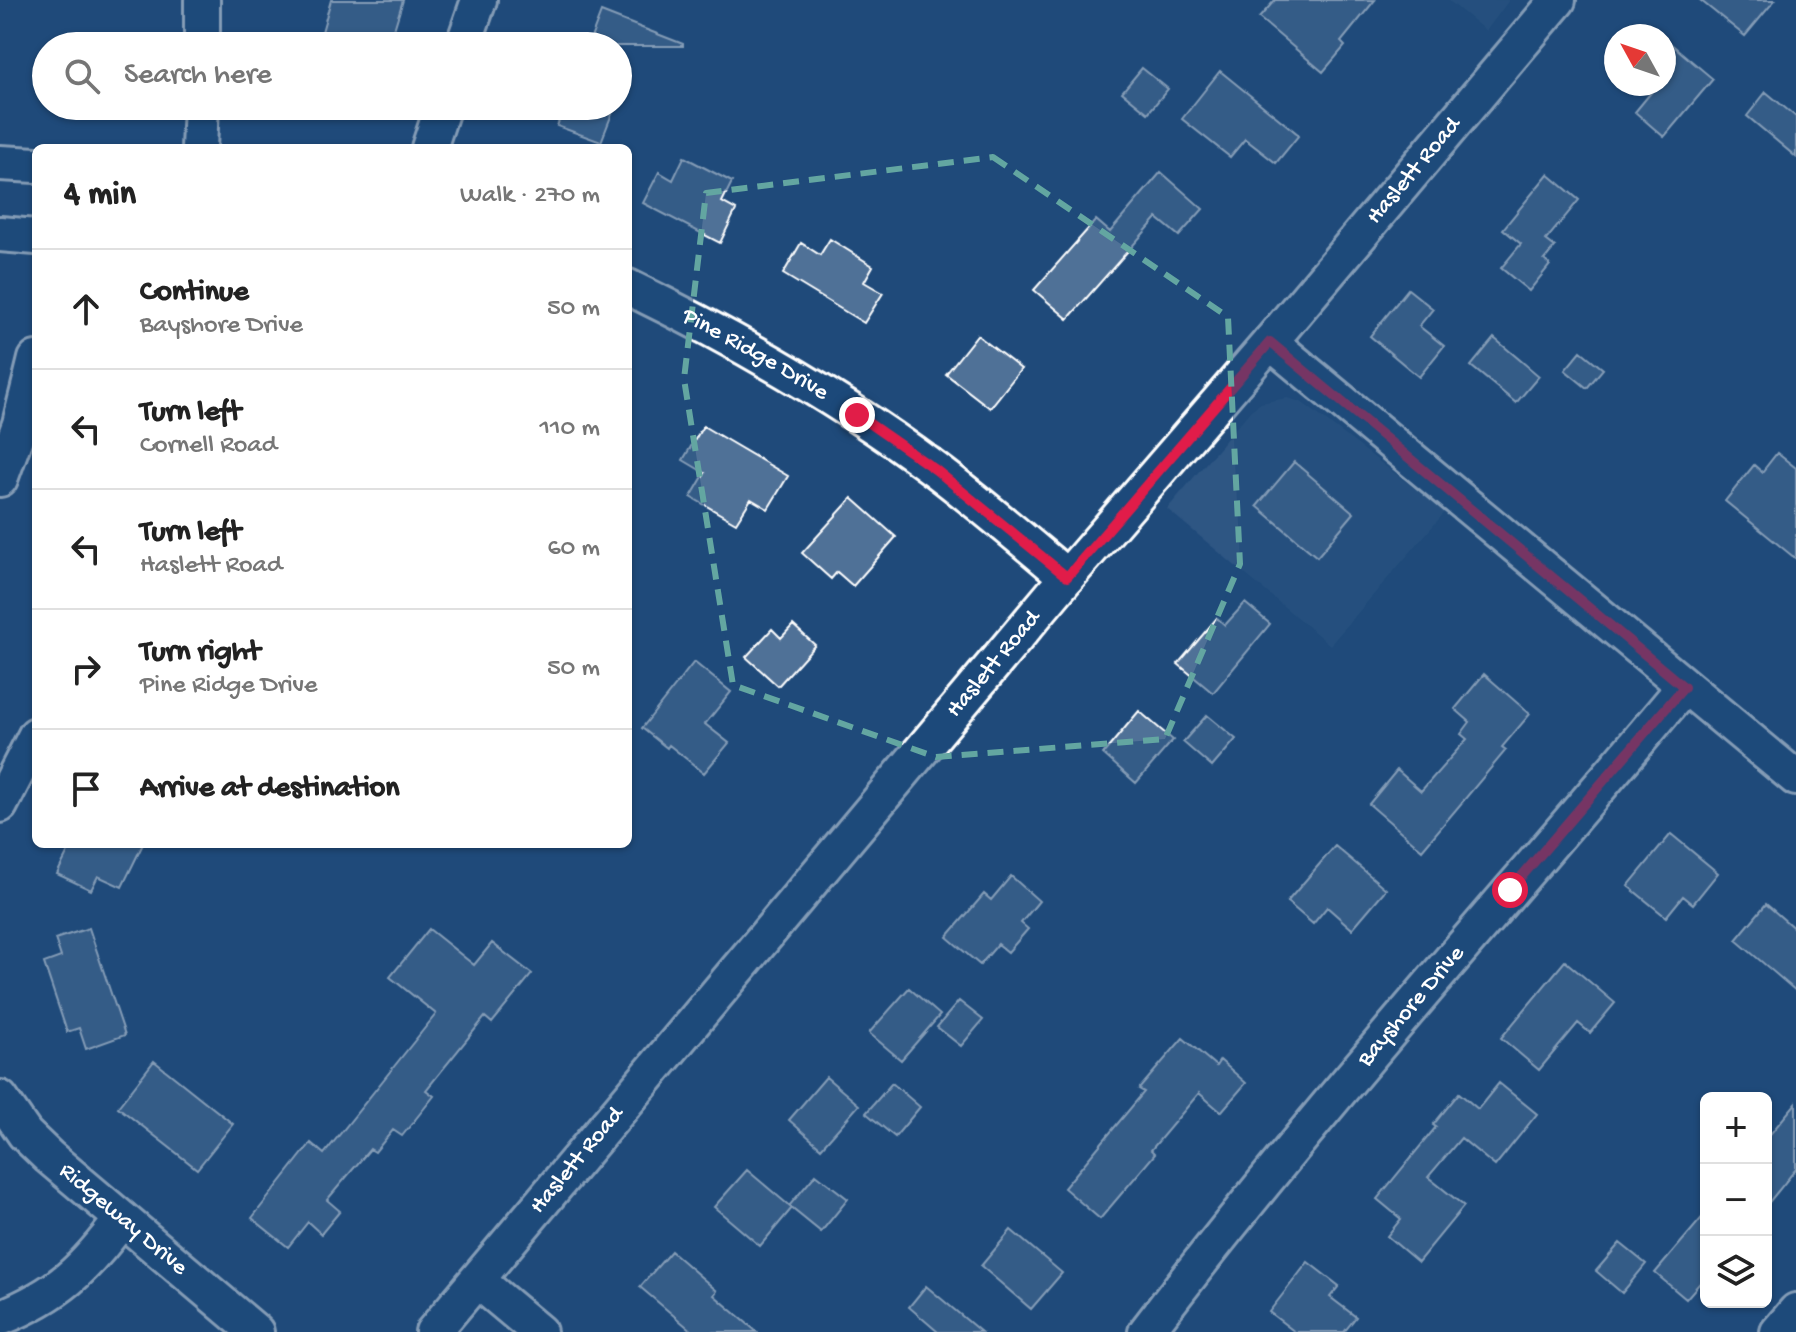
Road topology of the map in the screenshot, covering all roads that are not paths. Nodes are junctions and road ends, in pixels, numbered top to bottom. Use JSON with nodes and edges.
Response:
{"nodes":[{"id":1,"x":202,"y":0,"type":"edge"},
{"id":2,"x":479,"y":0,"type":"edge"},
{"id":3,"x":1558,"y":0,"type":"edge"},
{"id":4,"x":202,"y":32,"type":"edge"},
{"id":5,"x":468,"y":32,"type":"edge"},
{"id":6,"x":200,"y":120,"type":"edge"},
{"id":7,"x":438,"y":120,"type":"edge"},
{"id":8,"x":199,"y":144,"type":"edge"},
{"id":9,"x":430,"y":144,"type":"edge"},
{"id":10,"x":0,"y":163,"type":"edge"},
{"id":11,"x":32,"y":165,"type":"edge"},
{"id":12,"x":0,"y":234,"type":"edge"},
{"id":13,"x":32,"y":237,"type":"edge"},
{"id":14,"x":632,"y":289,"type":"edge"},
{"id":15,"x":1270,"y":342,"type":"junction"},
{"id":16,"x":32,"y":375,"type":"edge"},
{"id":17,"x":0,"y":479,"type":"edge"},
{"id":18,"x":1067,"y":577,"type":"junction"},
{"id":19,"x":1684,"y":687,"type":"junction"},
{"id":20,"x":32,"y":743,"type":"edge"},
{"id":21,"x":1796,"y":778,"type":"edge"},
{"id":22,"x":0,"y":805,"type":"edge"},
{"id":23,"x":0,"y":1098,"type":"edge"},
{"id":24,"x":122,"y":1219,"type":"junction"},
{"id":25,"x":478,"y":1281,"type":"junction"},
{"id":26,"x":1796,"y":1311,"type":"edge"},
{"id":27,"x":0,"y":1318,"type":"edge"},
{"id":28,"x":256,"y":1332,"type":"edge"},
{"id":29,"x":433,"y":1332,"type":"edge"},
{"id":30,"x":539,"y":1332,"type":"edge"},
{"id":31,"x":1146,"y":1332,"type":"edge"},
{"id":32,"x":1778,"y":1332,"type":"edge"}],
"edges":[{"from":1,"to":4,"type":"street"},
{"from":2,"to":5,"type":"street"},
{"from":3,"to":15,"type":"street","name":"Haslett Road"},
{"from":6,"to":8,"type":"street"},
{"from":7,"to":9,"type":"street"},
{"from":10,"to":11,"type":"street"},
{"from":12,"to":13,"type":"street"},
{"from":14,"to":18,"type":"street","name":"Pine Ridge Drive"},
{"from":15,"to":18,"type":"street","name":"Haslett Road"},
{"from":15,"to":19,"type":"street"},
{"from":16,"to":17,"type":"street"},
{"from":18,"to":25,"type":"street","name":"Haslett Road"},
{"from":19,"to":21,"type":"street"},
{"from":19,"to":31,"type":"street","name":"Bayshore Drive"},
{"from":20,"to":22,"type":"street"},
{"from":23,"to":24,"type":"street","name":"Ridgeway Drive"},
{"from":24,"to":27,"type":"street"},
{"from":24,"to":28,"type":"street","name":"Ridgeway Drive"},
{"from":25,"to":29,"type":"street","name":"Haslett Road"},
{"from":25,"to":30,"type":"street"},
{"from":26,"to":32,"type":"street"}]}
